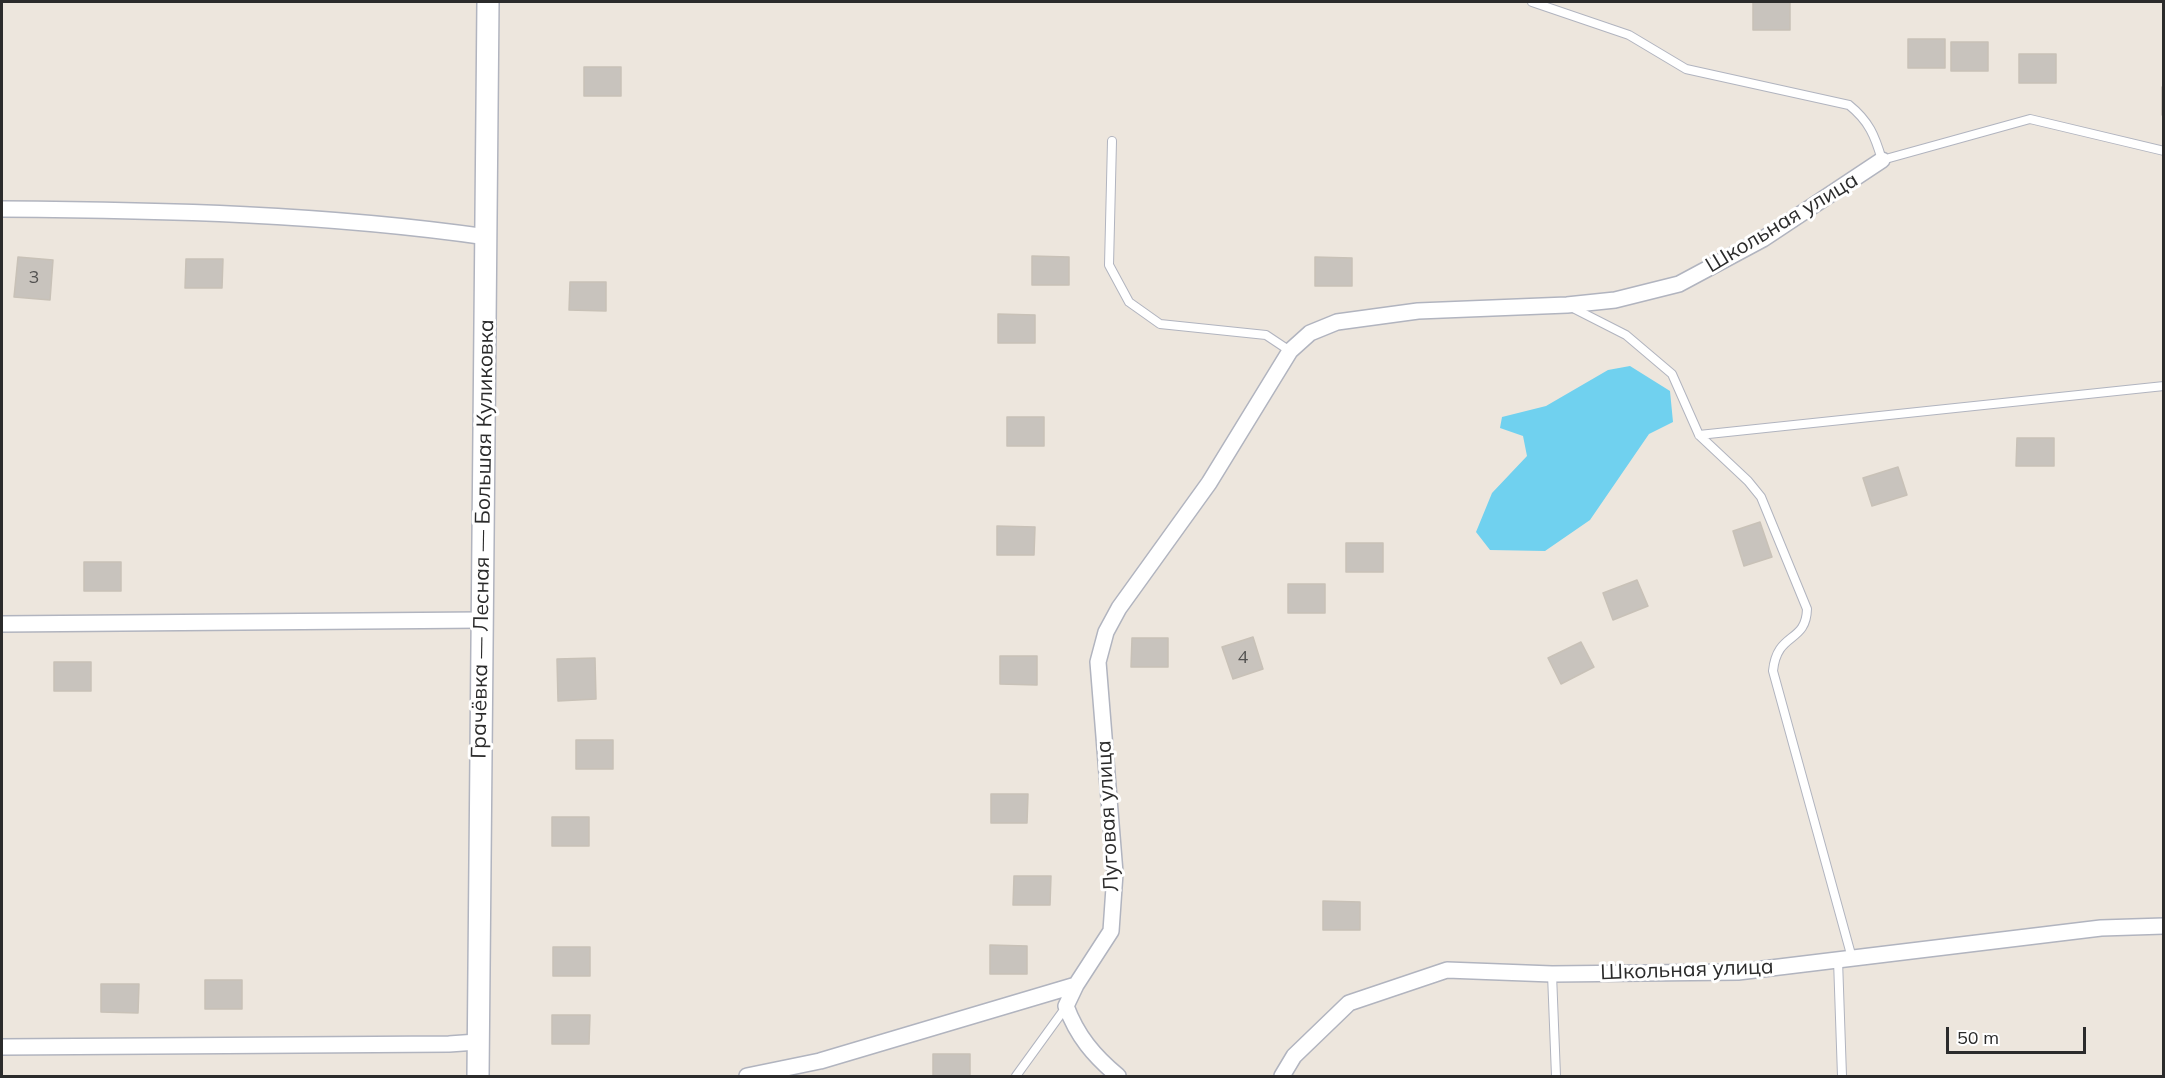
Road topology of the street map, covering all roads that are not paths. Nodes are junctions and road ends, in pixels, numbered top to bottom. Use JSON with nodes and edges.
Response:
{"nodes":[{"id":1,"x":488,"y":2,"type":"edge"},
{"id":2,"x":1532,"y":2,"type":"edge"},
{"id":3,"x":1112,"y":141,"type":"dead end"},
{"id":4,"x":2163,"y":151,"type":"edge"},
{"id":5,"x":1882,"y":160,"type":"junction"},
{"id":6,"x":2,"y":209,"type":"edge"},
{"id":7,"x":487,"y":237,"type":"junction"},
{"id":8,"x":1567,"y":305,"type":"junction"},
{"id":9,"x":1290,"y":351,"type":"junction"},
{"id":10,"x":2163,"y":386,"type":"edge"},
{"id":11,"x":1700,"y":435,"type":"junction"},
{"id":12,"x":481,"y":620,"type":"junction"},
{"id":13,"x":2,"y":624,"type":"edge"},
{"id":14,"x":2163,"y":926,"type":"edge"},
{"id":15,"x":1845,"y":959,"type":"junction"},
{"id":16,"x":1552,"y":974,"type":"junction"},
{"id":17,"x":1076,"y":985,"type":"junction"},
{"id":18,"x":1066,"y":1006,"type":"junction"},
{"id":19,"x":477,"y":1042,"type":"junction"},
{"id":20,"x":2,"y":1047,"type":"edge"},
{"id":21,"x":478,"y":1077,"type":"edge"},
{"id":22,"x":747,"y":1077,"type":"edge"},
{"id":23,"x":1016,"y":1077,"type":"edge"},
{"id":24,"x":1118,"y":1077,"type":"edge"},
{"id":25,"x":1282,"y":1077,"type":"edge"},
{"id":26,"x":1556,"y":1077,"type":"edge"},
{"id":27,"x":1842,"y":1077,"type":"edge"}],
"edges":[{"from":1,"to":7,"type":"street","name":"Грачёвка — Лесная — Большая Куликовка"},
{"from":2,"to":5,"type":"lane"},
{"from":3,"to":9,"type":"lane"},
{"from":4,"to":5,"type":"lane"},
{"from":5,"to":8,"type":"street","name":"Школьная улица"},
{"from":6,"to":7,"type":"street"},
{"from":7,"to":12,"type":"street","name":"Грачёвка — Лесная — Большая Куликовка"},
{"from":8,"to":9,"type":"street","name":"Школьная улица"},
{"from":8,"to":11,"type":"lane"},
{"from":9,"to":17,"type":"street","name":"Луговая улица"},
{"from":10,"to":11,"type":"lane"},
{"from":11,"to":15,"type":"lane"},
{"from":12,"to":13,"type":"street"},
{"from":12,"to":19,"type":"street","name":"Грачёвка — Лесная — Большая Куликовка"},
{"from":14,"to":15,"type":"street","name":"Школьная улица"},
{"from":15,"to":16,"type":"street","name":"Школьная улица"},
{"from":15,"to":27,"type":"lane"},
{"from":16,"to":25,"type":"street","name":"Школьная улица"},
{"from":16,"to":26,"type":"lane"},
{"from":17,"to":18,"type":"street","name":"Луговая улица"},
{"from":17,"to":22,"type":"street"},
{"from":18,"to":23,"type":"lane"},
{"from":18,"to":24,"type":"street"},
{"from":19,"to":20,"type":"street"},
{"from":19,"to":21,"type":"street","name":"Грачёвка — Лесная — Большая Куликовка"}]}
